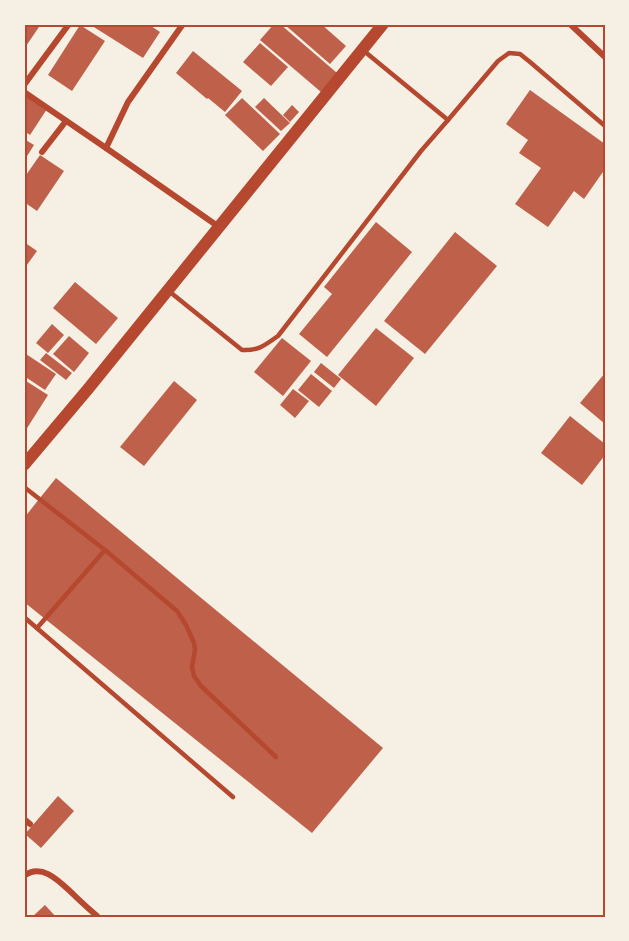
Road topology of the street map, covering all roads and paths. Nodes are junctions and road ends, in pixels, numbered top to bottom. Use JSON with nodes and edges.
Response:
{"nodes":[{"id":1,"x":183,"y":24,"type":"edge"},
{"id":2,"x":383,"y":24,"type":"edge"},
{"id":3,"x":570,"y":24,"type":"edge"},
{"id":4,"x":66,"y":25,"type":"edge"},
{"id":5,"x":362,"y":50,"type":"junction"},
{"id":6,"x":605,"y":57,"type":"edge"},
{"id":7,"x":24,"y":85,"type":"edge"},
{"id":8,"x":24,"y":92,"type":"edge"},
{"id":9,"x":448,"y":120,"type":"junction"},
{"id":10,"x":66,"y":121,"type":"junction"},
{"id":11,"x":605,"y":126,"type":"edge"},
{"id":12,"x":106,"y":148,"type":"junction"},
{"id":13,"x":42,"y":152,"type":"dead end"},
{"id":14,"x":219,"y":227,"type":"junction"},
{"id":15,"x":168,"y":290,"type":"junction"},
{"id":16,"x":24,"y":465,"type":"edge"},
{"id":17,"x":24,"y":487,"type":"edge"},
{"id":18,"x":105,"y":550,"type":"junction"},
{"id":19,"x":24,"y":617,"type":"edge"},
{"id":20,"x":37,"y":628,"type":"junction"},
{"id":21,"x":276,"y":757,"type":"dead end"},
{"id":22,"x":233,"y":797,"type":"dead end"},
{"id":23,"x":24,"y":819,"type":"edge"},
{"id":24,"x":30,"y":824,"type":"dead end"},
{"id":25,"x":24,"y":876,"type":"edge"},
{"id":26,"x":98,"y":917,"type":"edge"}],
"edges":[{"from":1,"to":12,"type":"street"},
{"from":2,"to":5,"type":"main road"},
{"from":3,"to":6,"type":"street"},
{"from":4,"to":7,"type":"street"},
{"from":5,"to":9,"type":"lane"},
{"from":5,"to":14,"type":"main road"},
{"from":8,"to":10,"type":"street"},
{"from":9,"to":11,"type":"lane"},
{"from":9,"to":15,"type":"lane"},
{"from":10,"to":12,"type":"street"},
{"from":10,"to":13,"type":"street"},
{"from":12,"to":14,"type":"street"},
{"from":14,"to":15,"type":"main road"},
{"from":15,"to":16,"type":"main road"},
{"from":17,"to":18,"type":"lane"},
{"from":18,"to":20,"type":"lane"},
{"from":18,"to":21,"type":"lane"},
{"from":19,"to":20,"type":"lane"},
{"from":20,"to":22,"type":"lane"},
{"from":23,"to":24,"type":"street"},
{"from":25,"to":26,"type":"street"}]}
